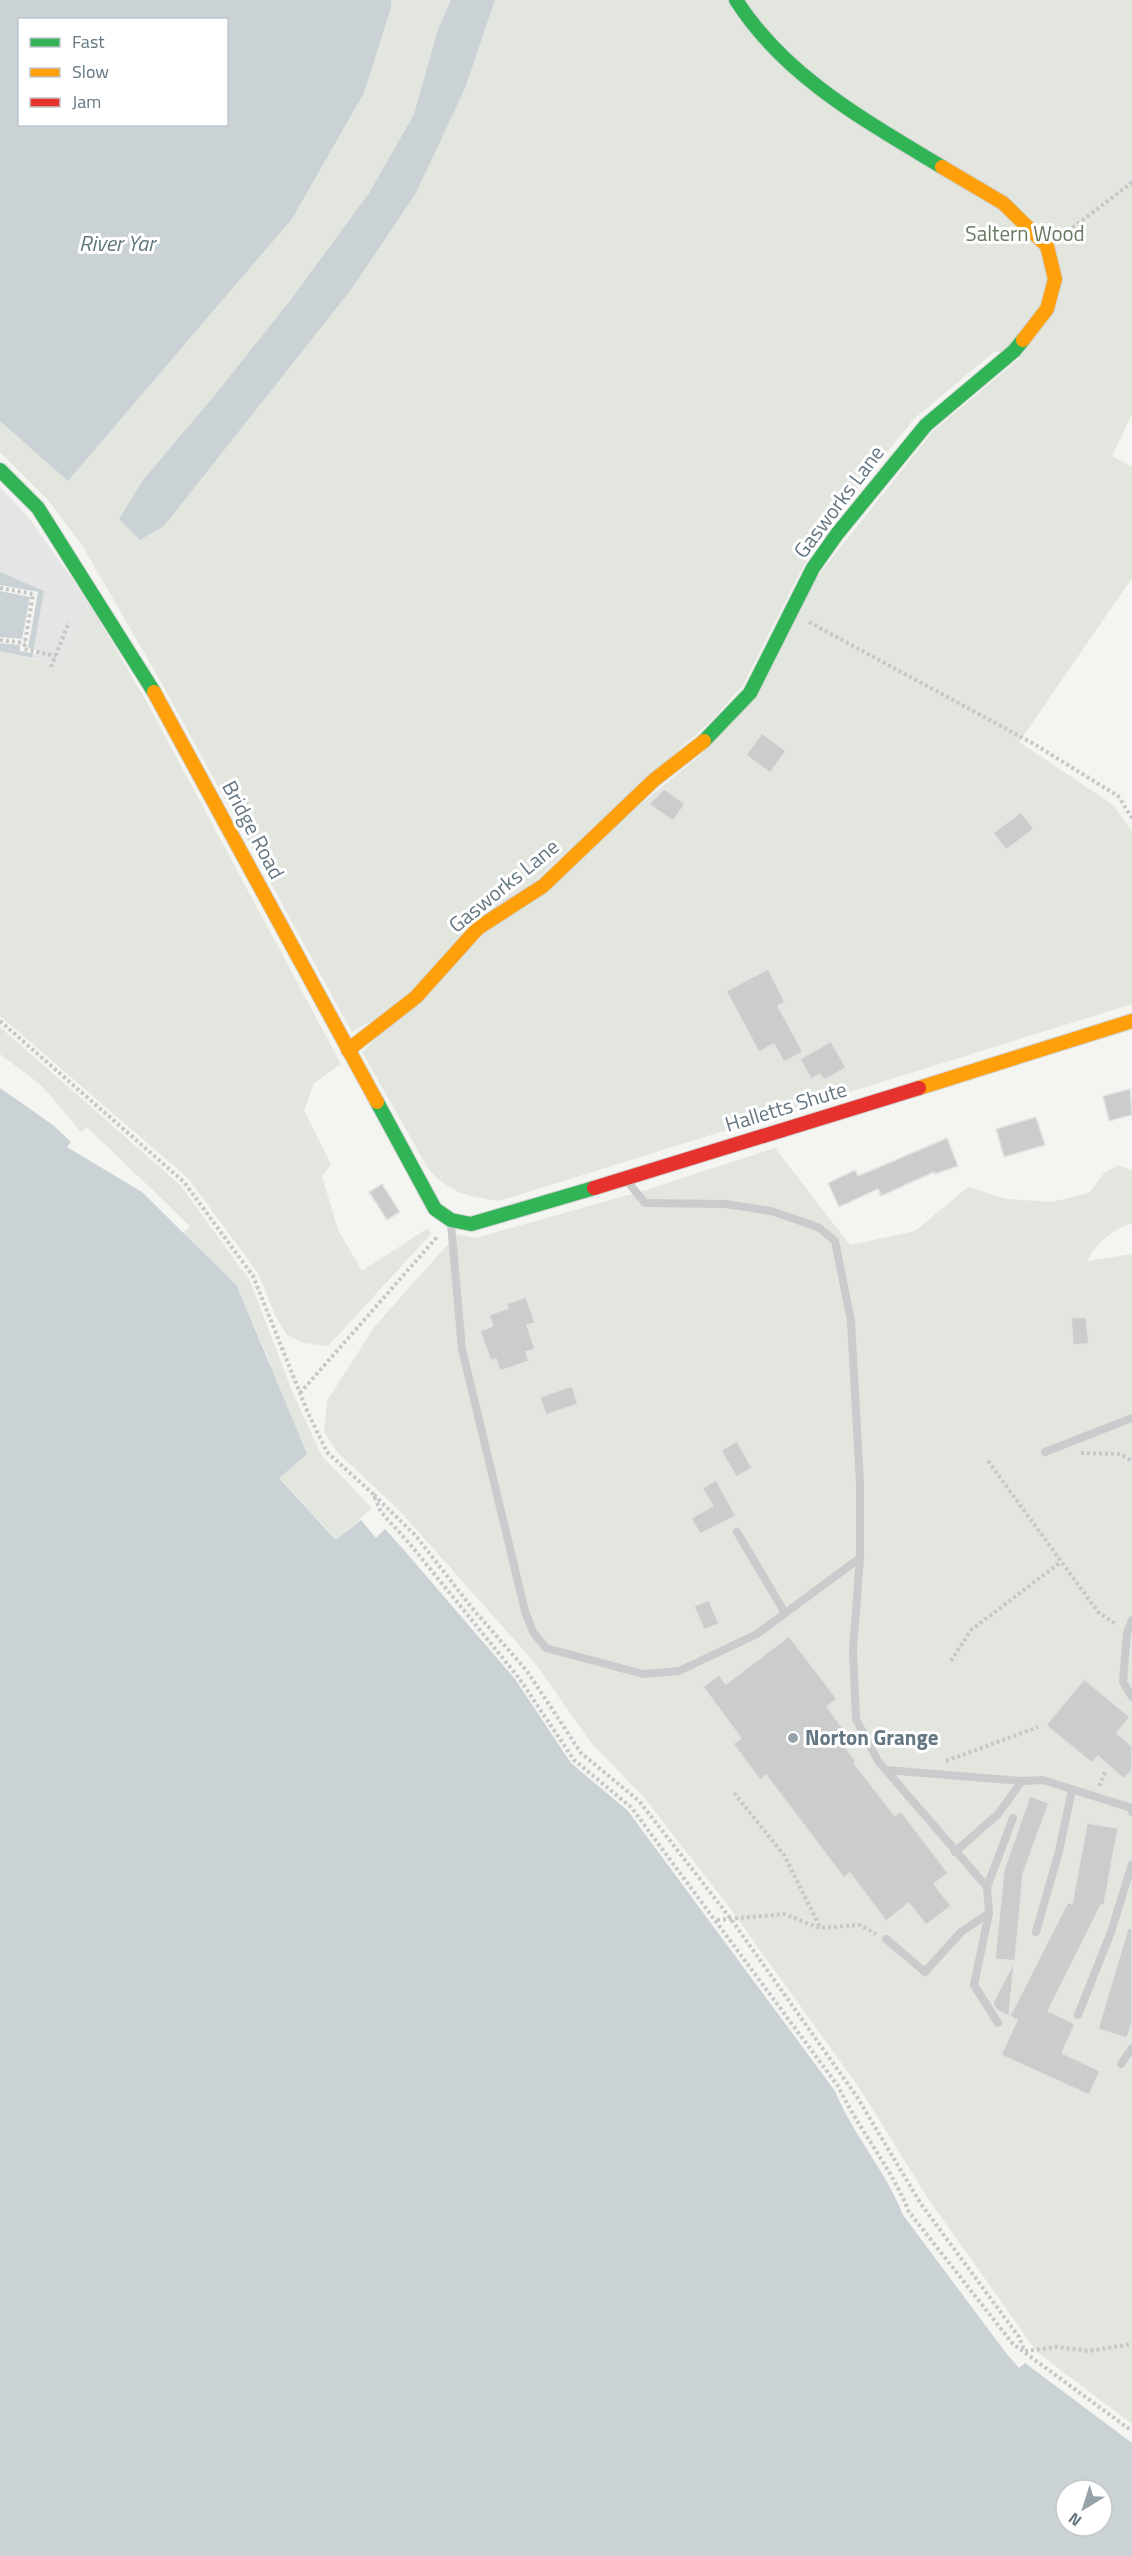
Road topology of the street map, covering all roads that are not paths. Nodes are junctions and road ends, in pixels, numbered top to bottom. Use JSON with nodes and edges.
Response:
{"nodes":[{"id":1,"x":736,"y":0,"type":"edge"},
{"id":2,"x":0,"y":470,"type":"edge"},
{"id":3,"x":1132,"y":1021,"type":"edge"},
{"id":4,"x":348,"y":1050,"type":"junction"},
{"id":5,"x":625,"y":1178,"type":"junction"},
{"id":6,"x":451,"y":1220,"type":"junction"},
{"id":7,"x":1132,"y":1418,"type":"edge"},
{"id":8,"x":1045,"y":1452,"type":"dead end"},
{"id":9,"x":738,"y":1532,"type":"dead end"},
{"id":10,"x":860,"y":1558,"type":"junction"},
{"id":11,"x":785,"y":1613,"type":"junction"},
{"id":12,"x":1132,"y":1620,"type":"edge"},
{"id":13,"x":1132,"y":1697,"type":"edge"},
{"id":14,"x":886,"y":1770,"type":"junction"},
{"id":15,"x":1022,"y":1781,"type":"junction"},
{"id":16,"x":1072,"y":1790,"type":"junction"},
{"id":17,"x":1132,"y":1809,"type":"edge"},
{"id":18,"x":1013,"y":1818,"type":"dead end"},
{"id":19,"x":955,"y":1852,"type":"junction"},
{"id":20,"x":1132,"y":1864,"type":"edge"},
{"id":21,"x":987,"y":1887,"type":"junction"},
{"id":22,"x":989,"y":1913,"type":"junction"},
{"id":23,"x":1036,"y":1932,"type":"dead end"},
{"id":24,"x":886,"y":1939,"type":"road end"},
{"id":25,"x":1078,"y":2015,"type":"dead end"},
{"id":26,"x":998,"y":2023,"type":"dead end"},
{"id":27,"x":1132,"y":2048,"type":"edge"},
{"id":28,"x":1121,"y":2064,"type":"dead end"}],
"edges":[{"from":1,"to":4,"type":"main road","name":"Gasworks Lane"},
{"from":2,"to":4,"type":"main road","name":"Bridge Road"},
{"from":3,"to":5,"type":"main road","name":"Halletts Shute"},
{"from":4,"to":6,"type":"main road","name":"Bridge Road"},
{"from":5,"to":6,"type":"main road","name":"Halletts Shute"},
{"from":5,"to":10,"type":"lane"},
{"from":6,"to":11,"type":"lane"},
{"from":7,"to":8,"type":"lane"},
{"from":9,"to":11,"type":"lane"},
{"from":10,"to":11,"type":"lane"},
{"from":10,"to":14,"type":"lane"},
{"from":12,"to":13,"type":"lane"},
{"from":14,"to":15,"type":"lane"},
{"from":14,"to":19,"type":"lane"},
{"from":15,"to":16,"type":"lane"},
{"from":15,"to":19,"type":"lane"},
{"from":16,"to":17,"type":"lane"},
{"from":16,"to":23,"type":"lane"},
{"from":18,"to":21,"type":"lane"},
{"from":19,"to":21,"type":"lane"},
{"from":20,"to":25,"type":"lane"},
{"from":21,"to":22,"type":"lane"},
{"from":22,"to":24,"type":"lane"},
{"from":22,"to":26,"type":"lane"},
{"from":27,"to":28,"type":"lane"}]}
